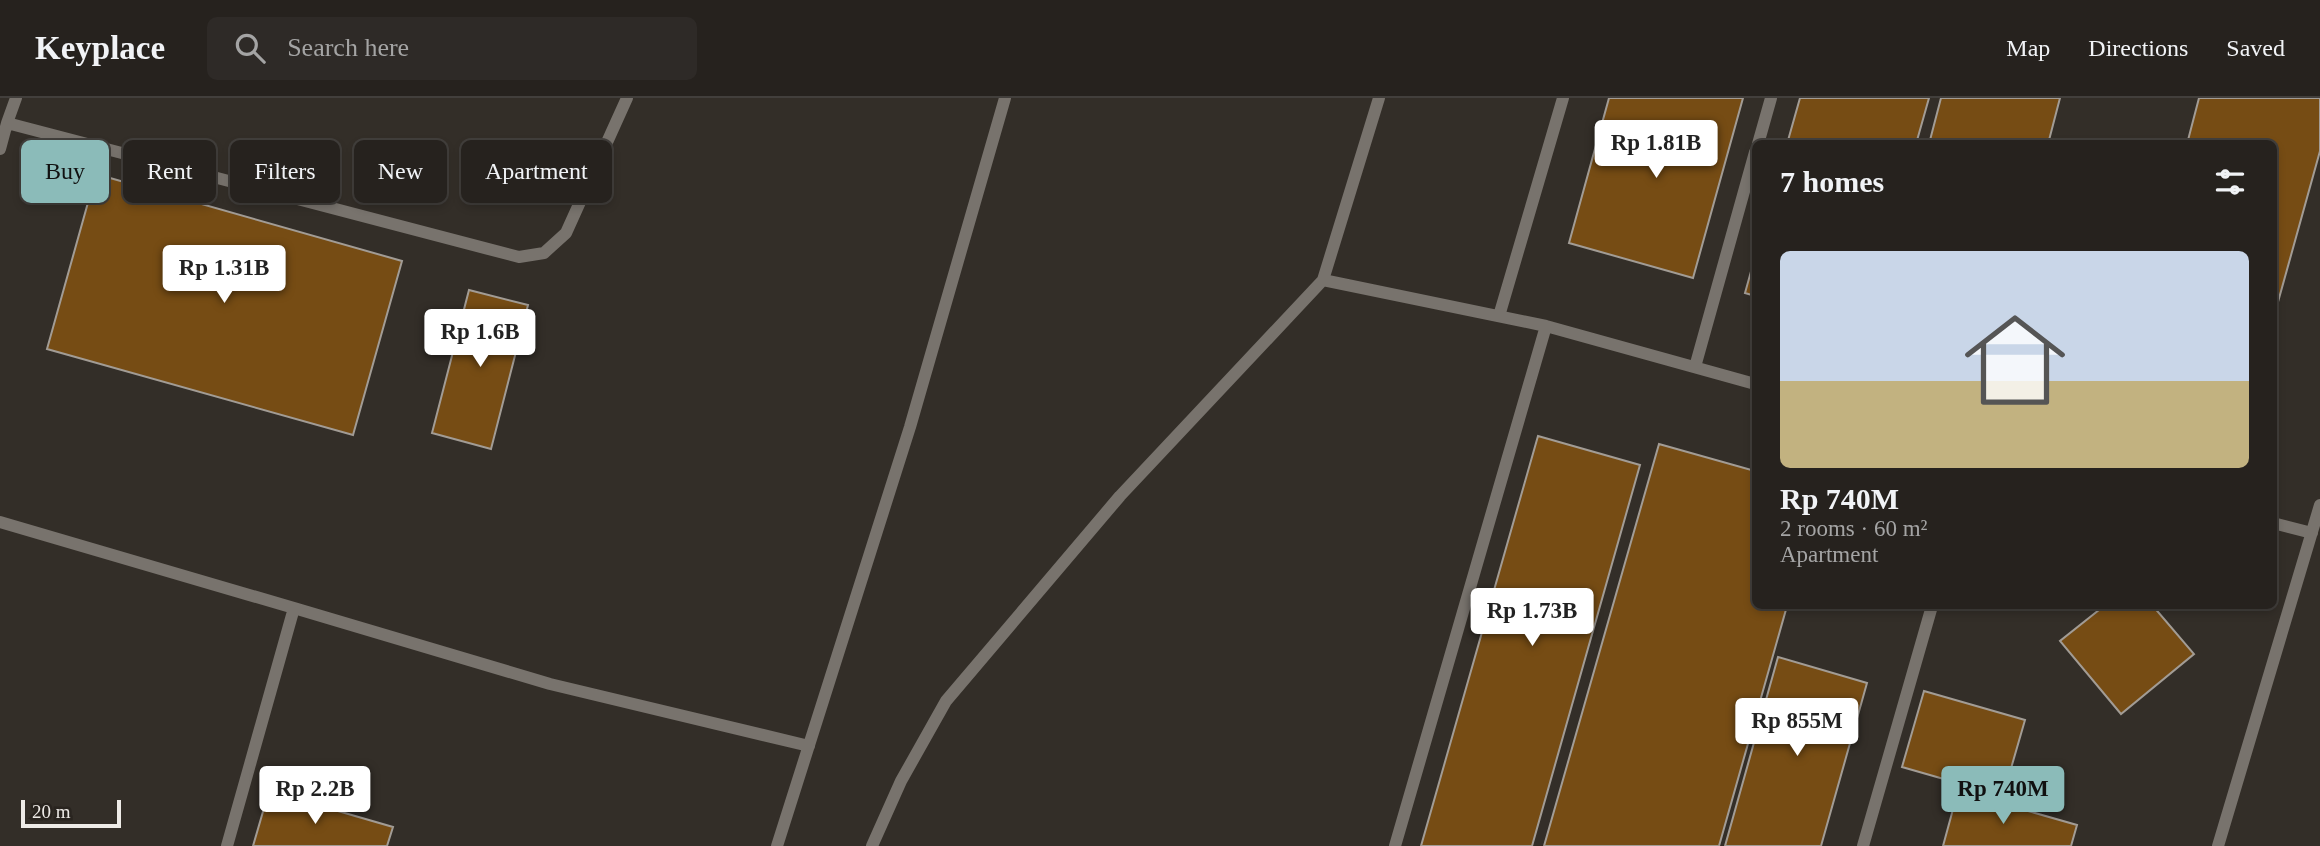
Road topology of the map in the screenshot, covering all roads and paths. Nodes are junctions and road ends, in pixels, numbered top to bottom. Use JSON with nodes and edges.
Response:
{"nodes":[{"id":1,"x":16,"y":98,"type":"edge"},
{"id":2,"x":627,"y":98,"type":"edge"},
{"id":3,"x":1005,"y":98,"type":"edge"},
{"id":4,"x":1379,"y":98,"type":"edge"},
{"id":5,"x":1563,"y":98,"type":"edge"},
{"id":6,"x":1771,"y":98,"type":"edge"},
{"id":7,"x":7,"y":123,"type":"junction"},
{"id":8,"x":1759,"y":140,"type":"edge"},
{"id":9,"x":0,"y":149,"type":"edge"},
{"id":10,"x":1752,"y":163,"type":"edge"},
{"id":11,"x":1323,"y":280,"type":"junction"},
{"id":12,"x":1499,"y":316,"type":"junction"},
{"id":13,"x":1546,"y":326,"type":"junction"},
{"id":14,"x":1695,"y":367,"type":"junction"},
{"id":15,"x":1752,"y":383,"type":"edge"},
{"id":16,"x":2320,"y":505,"type":"edge"},
{"id":17,"x":0,"y":522,"type":"edge"},
{"id":18,"x":2277,"y":524,"type":"edge"},
{"id":19,"x":2312,"y":533,"type":"junction"},
{"id":20,"x":294,"y":608,"type":"junction"},
{"id":21,"x":1931,"y":609,"type":"edge"},
{"id":22,"x":809,"y":746,"type":"junction"},
{"id":23,"x":227,"y":846,"type":"edge"},
{"id":24,"x":777,"y":846,"type":"edge"},
{"id":25,"x":872,"y":846,"type":"edge"},
{"id":26,"x":1395,"y":846,"type":"edge"},
{"id":27,"x":1863,"y":846,"type":"edge"},
{"id":28,"x":2218,"y":846,"type":"edge"}],
"edges":[{"from":1,"to":7,"type":"lane"},
{"from":2,"to":7,"type":"lane"},
{"from":3,"to":22,"type":"lane"},
{"from":4,"to":11,"type":"lane"},
{"from":5,"to":12,"type":"lane"},
{"from":6,"to":8,"type":"lane"},
{"from":7,"to":9,"type":"lane"},
{"from":10,"to":14,"type":"lane"},
{"from":11,"to":12,"type":"lane"},
{"from":11,"to":25,"type":"lane"},
{"from":12,"to":13,"type":"lane"},
{"from":13,"to":14,"type":"lane"},
{"from":13,"to":26,"type":"lane"},
{"from":14,"to":15,"type":"lane"},
{"from":16,"to":19,"type":"lane"},
{"from":17,"to":20,"type":"lane"},
{"from":18,"to":19,"type":"lane"},
{"from":19,"to":28,"type":"lane"},
{"from":20,"to":22,"type":"lane"},
{"from":20,"to":23,"type":"lane"},
{"from":21,"to":27,"type":"lane"},
{"from":22,"to":24,"type":"lane"}]}
